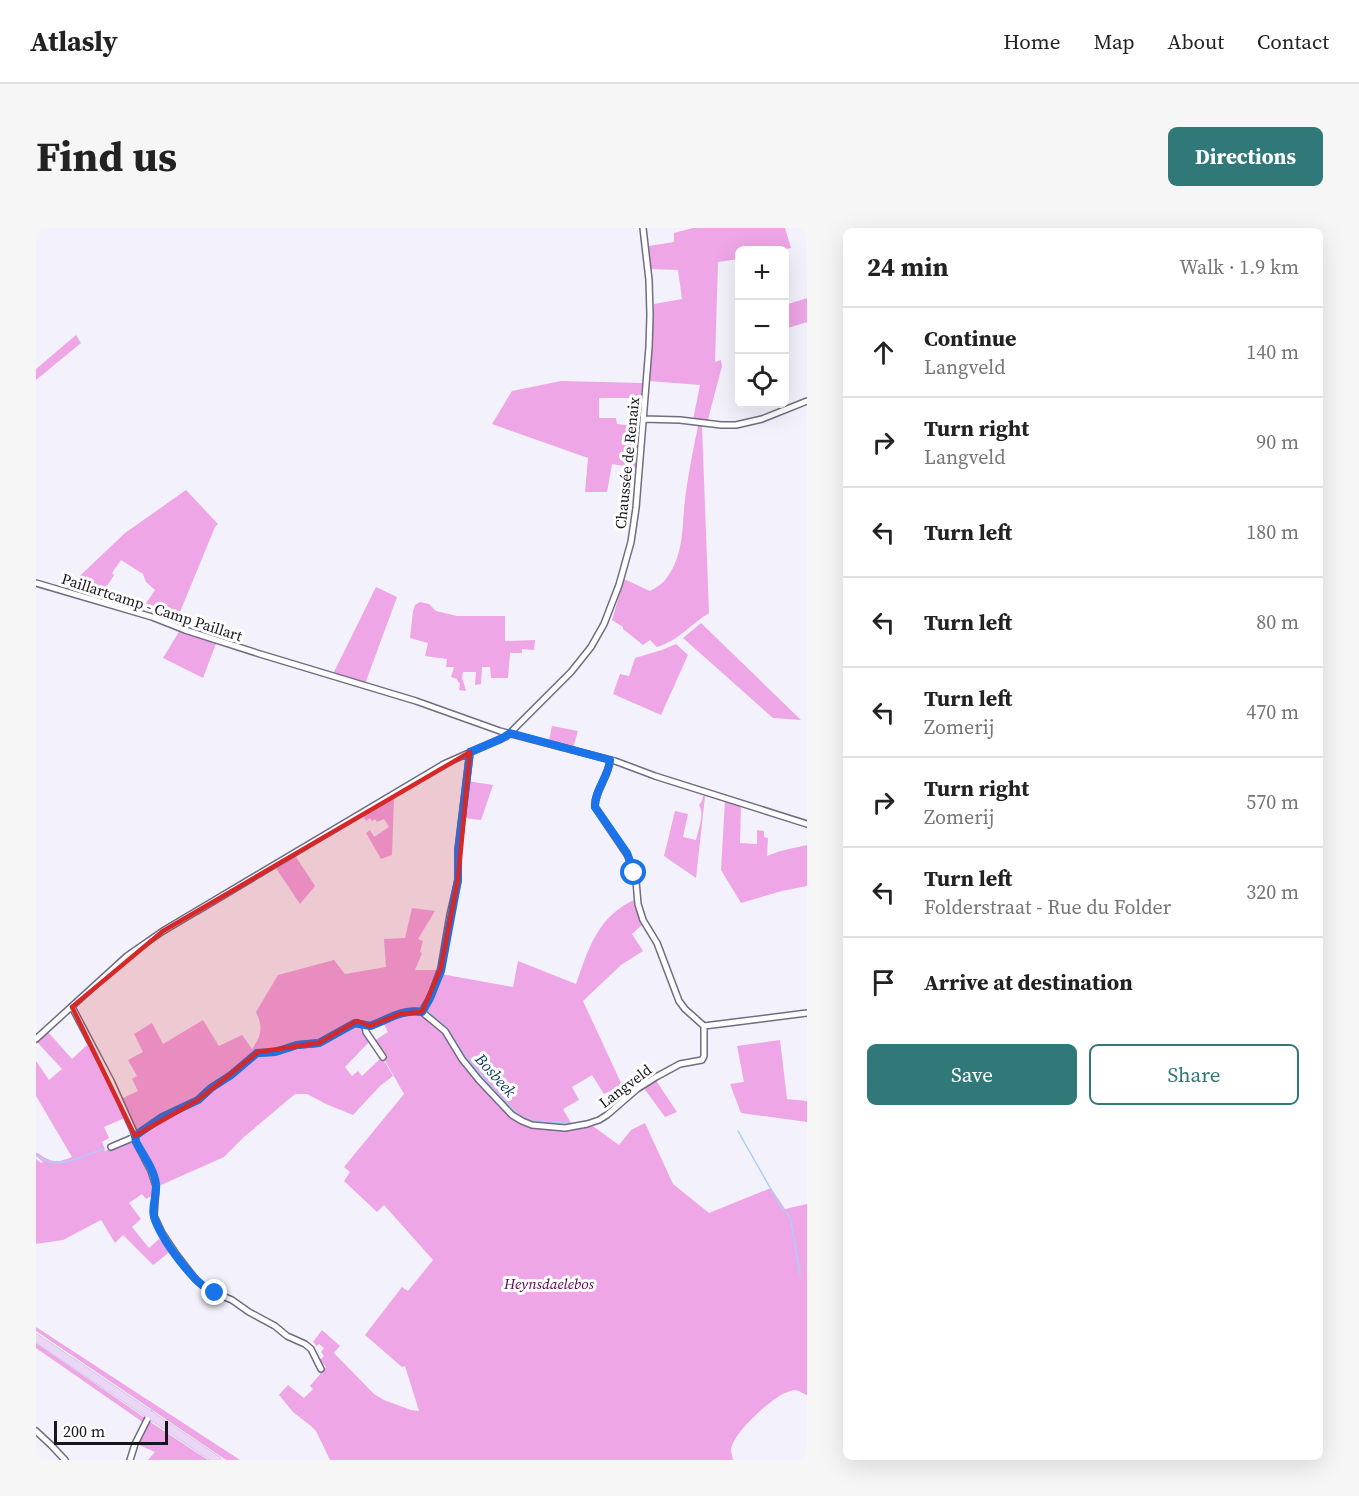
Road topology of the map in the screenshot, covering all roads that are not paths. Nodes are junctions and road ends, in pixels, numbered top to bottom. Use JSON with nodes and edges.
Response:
{"nodes":[{"id":1,"x":643,"y":228,"type":"edge"},
{"id":2,"x":807,"y":401,"type":"edge"},
{"id":3,"x":644,"y":418,"type":"junction"},
{"id":4,"x":36,"y":583,"type":"edge"},
{"id":5,"x":510,"y":733,"type":"junction"},
{"id":6,"x":470,"y":752,"type":"junction"},
{"id":7,"x":610,"y":760,"type":"junction"},
{"id":8,"x":807,"y":824,"type":"edge"},
{"id":9,"x":72,"y":1007,"type":"junction"},
{"id":10,"x":422,"y":1012,"type":"junction"},
{"id":11,"x":807,"y":1013,"type":"edge"},
{"id":12,"x":365,"y":1026,"type":"junction"},
{"id":13,"x":704,"y":1026,"type":"junction"},
{"id":14,"x":36,"y":1039,"type":"edge"},
{"id":15,"x":383,"y":1057,"type":"dead end"},
{"id":16,"x":135,"y":1136,"type":"junction"},
{"id":17,"x":111,"y":1147,"type":"dead end"},
{"id":18,"x":36,"y":1338,"type":"edge"},
{"id":19,"x":321,"y":1369,"type":"dead end"},
{"id":20,"x":150,"y":1414,"type":"junction"},
{"id":21,"x":36,"y":1431,"type":"edge"},
{"id":22,"x":65,"y":1460,"type":"edge"},
{"id":23,"x":130,"y":1460,"type":"edge"},
{"id":24,"x":217,"y":1460,"type":"edge"}],
"edges":[{"from":1,"to":3,"type":"street","name":"Chaussée de Renaix"},
{"from":2,"to":3,"type":"street"},
{"from":3,"to":5,"type":"street","name":"Chaussée de Renaix"},
{"from":4,"to":5,"type":"street","name":"Paillartcamp - Camp Paillart"},
{"from":5,"to":6,"type":"street","name":"Chaussée de Renaix"},
{"from":5,"to":7,"type":"street","name":"Paillartcamp - Camp Paillart"},
{"from":6,"to":9,"type":"street","name":"Chaussée de Renaix"},
{"from":6,"to":10,"type":"street"},
{"from":7,"to":8,"type":"street","name":"Paillartcamp - Camp Paillart"},
{"from":7,"to":13,"type":"street"},
{"from":9,"to":14,"type":"street","name":"Chaussée de Renaix"},
{"from":9,"to":16,"type":"street"},
{"from":10,"to":12,"type":"street"},
{"from":10,"to":13,"type":"street","name":"Langveld"},
{"from":11,"to":13,"type":"street"},
{"from":12,"to":15,"type":"street"},
{"from":12,"to":16,"type":"street"},
{"from":16,"to":17,"type":"street"},
{"from":16,"to":19,"type":"street"},
{"from":18,"to":20,"type":"main road"},
{"from":20,"to":23,"type":"street"},
{"from":20,"to":24,"type":"main road"},
{"from":21,"to":22,"type":"street"}]}
